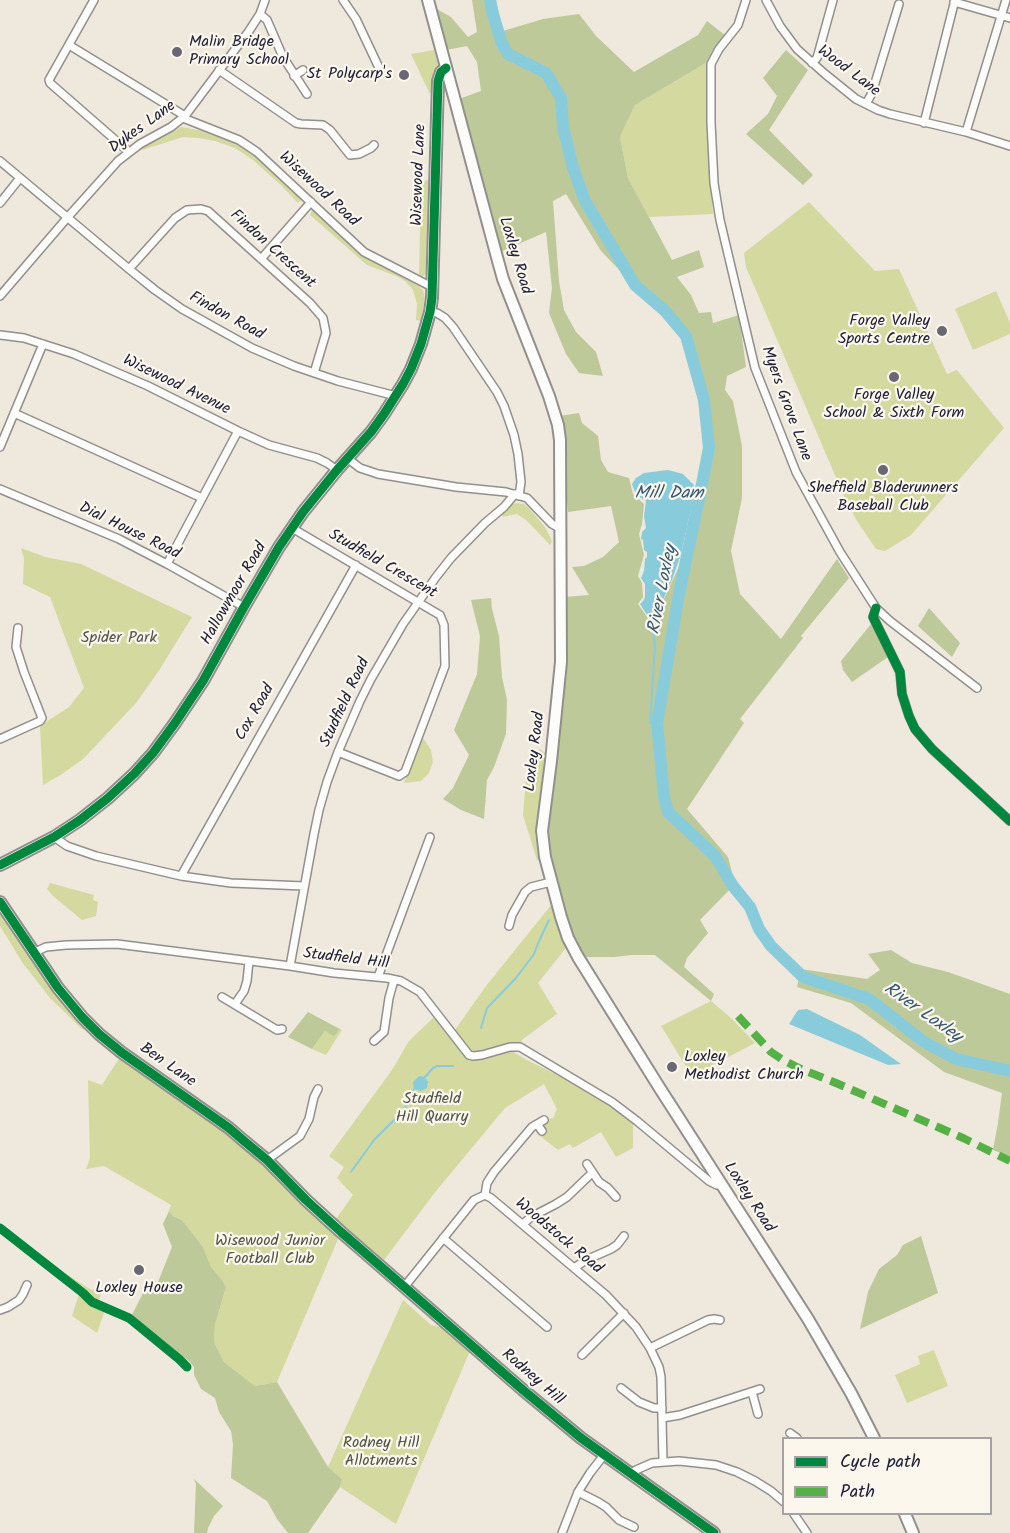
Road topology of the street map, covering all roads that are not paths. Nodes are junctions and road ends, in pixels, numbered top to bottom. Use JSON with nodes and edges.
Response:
{"nodes":[{"id":1,"x":94,"y":0,"type":"edge"},
{"id":2,"x":265,"y":0,"type":"edge"},
{"id":3,"x":343,"y":0,"type":"edge"},
{"id":4,"x":428,"y":0,"type":"edge"},
{"id":5,"x":746,"y":0,"type":"edge"},
{"id":6,"x":766,"y":0,"type":"edge"},
{"id":7,"x":833,"y":0,"type":"edge"},
{"id":8,"x":1006,"y":0,"type":"edge"},
{"id":9,"x":954,"y":1,"type":"edge"},
{"id":10,"x":899,"y":4,"type":"dead end"},
{"id":11,"x":260,"y":14,"type":"junction"},
{"id":12,"x":1002,"y":16,"type":"junction"},
{"id":13,"x":1010,"y":18,"type":"edge"},
{"id":14,"x":69,"y":45,"type":"junction"},
{"id":15,"x":813,"y":63,"type":"junction"},
{"id":16,"x":446,"y":68,"type":"junction"},
{"id":17,"x":219,"y":70,"type":"junction"},
{"id":18,"x":303,"y":70,"type":"dead end"},
{"id":19,"x":381,"y":72,"type":"dead end"},
{"id":20,"x":294,"y":76,"type":"junction"},
{"id":21,"x":307,"y":94,"type":"dead end"},
{"id":22,"x":866,"y":104,"type":"junction"},
{"id":23,"x":184,"y":117,"type":"junction"},
{"id":24,"x":924,"y":123,"type":"junction"},
{"id":25,"x":966,"y":132,"type":"junction"},
{"id":26,"x":374,"y":145,"type":"dead end"},
{"id":27,"x":1010,"y":145,"type":"edge"},
{"id":28,"x":129,"y":152,"type":"junction"},
{"id":29,"x":0,"y":162,"type":"edge"},
{"id":30,"x":20,"y":178,"type":"junction"},
{"id":31,"x":311,"y":202,"type":"junction"},
{"id":32,"x":0,"y":203,"type":"edge"},
{"id":33,"x":67,"y":218,"type":"junction"},
{"id":34,"x":261,"y":258,"type":"junction"},
{"id":35,"x":129,"y":269,"type":"junction"},
{"id":36,"x":432,"y":287,"type":"junction"},
{"id":37,"x":0,"y":296,"type":"edge"},
{"id":38,"x":430,"y":312,"type":"junction"},
{"id":39,"x":0,"y":335,"type":"edge"},
{"id":40,"x":43,"y":344,"type":"junction"},
{"id":41,"x":314,"y":373,"type":"junction"},
{"id":42,"x":396,"y":396,"type":"junction"},
{"id":43,"x":14,"y":413,"type":"junction"},
{"id":44,"x":238,"y":431,"type":"junction"},
{"id":45,"x":0,"y":447,"type":"edge"},
{"id":46,"x":347,"y":458,"type":"junction"},
{"id":47,"x":337,"y":470,"type":"junction"},
{"id":48,"x":0,"y":489,"type":"edge"},
{"id":49,"x":517,"y":495,"type":"junction"},
{"id":50,"x":202,"y":498,"type":"junction"},
{"id":51,"x":292,"y":528,"type":"junction"},
{"id":52,"x":559,"y":528,"type":"junction"},
{"id":53,"x":167,"y":564,"type":"junction"},
{"id":54,"x":356,"y":565,"type":"junction"},
{"id":55,"x":417,"y":602,"type":"junction"},
{"id":56,"x":244,"y":607,"type":"junction"},
{"id":57,"x":876,"y":608,"type":"junction"},
{"id":58,"x":18,"y":628,"type":"dead end"},
{"id":59,"x":977,"y":688,"type":"dead end"},
{"id":60,"x":0,"y":739,"type":"edge"},
{"id":61,"x":338,"y":752,"type":"junction"},
{"id":62,"x":1010,"y":821,"type":"edge"},
{"id":63,"x":54,"y":837,"type":"junction"},
{"id":64,"x":430,"y":837,"type":"dead end"},
{"id":65,"x":0,"y":865,"type":"edge"},
{"id":66,"x":181,"y":876,"type":"junction"},
{"id":67,"x":551,"y":882,"type":"junction"},
{"id":68,"x":304,"y":886,"type":"junction"},
{"id":69,"x":0,"y":902,"type":"edge"},
{"id":70,"x":509,"y":926,"type":"dead end"},
{"id":71,"x":33,"y":953,"type":"junction"},
{"id":72,"x":249,"y":961,"type":"junction"},
{"id":73,"x":290,"y":966,"type":"junction"},
{"id":74,"x":378,"y":977,"type":"junction"},
{"id":75,"x":394,"y":980,"type":"junction"},
{"id":76,"x":222,"y":997,"type":"dead end"},
{"id":77,"x":235,"y":1004,"type":"junction"},
{"id":78,"x":282,"y":1029,"type":"dead end"},
{"id":79,"x":374,"y":1041,"type":"dead end"},
{"id":80,"x":318,"y":1089,"type":"dead end"},
{"id":81,"x":542,"y":1131,"type":"dead end"},
{"id":82,"x":267,"y":1160,"type":"junction"},
{"id":83,"x":587,"y":1164,"type":"dead end"},
{"id":84,"x":592,"y":1173,"type":"junction"},
{"id":85,"x":722,"y":1185,"type":"junction"},
{"id":86,"x":485,"y":1195,"type":"junction"},
{"id":87,"x":616,"y":1197,"type":"dead end"},
{"id":88,"x":523,"y":1224,"type":"junction"},
{"id":89,"x":341,"y":1232,"type":"joint"},
{"id":90,"x":624,"y":1236,"type":"dead end"},
{"id":91,"x":443,"y":1238,"type":"junction"},
{"id":92,"x":574,"y":1268,"type":"junction"},
{"id":93,"x":27,"y":1285,"type":"dead end"},
{"id":94,"x":405,"y":1286,"type":"junction"},
{"id":95,"x":0,"y":1310,"type":"edge"},
{"id":96,"x":624,"y":1313,"type":"junction"},
{"id":97,"x":720,"y":1320,"type":"dead end"},
{"id":98,"x":547,"y":1326,"type":"dead end"},
{"id":99,"x":650,"y":1348,"type":"junction"},
{"id":100,"x":582,"y":1355,"type":"dead end"},
{"id":101,"x":621,"y":1388,"type":"dead end"},
{"id":102,"x":760,"y":1389,"type":"dead end"},
{"id":103,"x":752,"y":1392,"type":"junction"},
{"id":104,"x":662,"y":1408,"type":"junction"},
{"id":105,"x":758,"y":1414,"type":"dead end"},
{"id":106,"x":662,"y":1418,"type":"junction"},
{"id":107,"x":790,"y":1433,"type":"dead end"},
{"id":108,"x":796,"y":1437,"type":"edge"},
{"id":109,"x":873,"y":1437,"type":"edge"},
{"id":110,"x":604,"y":1455,"type":"junction"},
{"id":111,"x":663,"y":1462,"type":"junction"},
{"id":112,"x":631,"y":1474,"type":"junction"},
{"id":113,"x":578,"y":1492,"type":"junction"},
{"id":114,"x":782,"y":1501,"type":"edge"},
{"id":115,"x":795,"y":1515,"type":"edge"},
{"id":116,"x":905,"y":1515,"type":"edge"},
{"id":117,"x":634,"y":1527,"type":"dead end"},
{"id":118,"x":562,"y":1533,"type":"edge"},
{"id":119,"x":714,"y":1533,"type":"edge"},
{"id":120,"x":807,"y":1533,"type":"edge"},
{"id":121,"x":913,"y":1533,"type":"edge"}],
"edges":[{"from":1,"to":14,"type":"street"},
{"from":2,"to":11,"type":"street","name":"Dykes Lane"},
{"from":3,"to":19,"type":"street"},
{"from":4,"to":16,"type":"street","name":"Loxley Road"},
{"from":5,"to":57,"type":"street","name":"Myers Grove Lane"},
{"from":6,"to":15,"type":"street","name":"Wood Lane"},
{"from":7,"to":15,"type":"street"},
{"from":8,"to":12,"type":"street"},
{"from":9,"to":12,"type":"street"},
{"from":9,"to":24,"type":"street"},
{"from":10,"to":22,"type":"street"},
{"from":11,"to":17,"type":"street","name":"Dykes Lane"},
{"from":11,"to":20,"type":"street"},
{"from":12,"to":13,"type":"street"},
{"from":12,"to":25,"type":"street"},
{"from":14,"to":23,"type":"street","name":"Wisewood Road"},
{"from":14,"to":28,"type":"street"},
{"from":15,"to":22,"type":"street","name":"Wood Lane"},
{"from":16,"to":36,"type":"street","name":"Wisewood Lane"},
{"from":16,"to":52,"type":"street","name":"Loxley Road"},
{"from":17,"to":23,"type":"street","name":"Dykes Lane"},
{"from":17,"to":26,"type":"street"},
{"from":18,"to":20,"type":"street"},
{"from":20,"to":21,"type":"street"},
{"from":22,"to":24,"type":"street","name":"Wood Lane"},
{"from":23,"to":28,"type":"street","name":"Dykes Lane"},
{"from":23,"to":31,"type":"street","name":"Wisewood Road"},
{"from":24,"to":25,"type":"street","name":"Wood Lane"},
{"from":25,"to":27,"type":"street","name":"Wood Lane"},
{"from":28,"to":33,"type":"street","name":"Dykes Lane"},
{"from":29,"to":30,"type":"street","name":"Findon Road"},
{"from":30,"to":32,"type":"street"},
{"from":30,"to":33,"type":"street","name":"Findon Road"},
{"from":31,"to":34,"type":"street"},
{"from":31,"to":36,"type":"street","name":"Wisewood Road"},
{"from":33,"to":35,"type":"street","name":"Findon Road"},
{"from":33,"to":37,"type":"street","name":"Dykes Lane"},
{"from":34,"to":35,"type":"street","name":"Findon Crescent"},
{"from":34,"to":41,"type":"street","name":"Findon Crescent"},
{"from":35,"to":41,"type":"street","name":"Findon Road"},
{"from":36,"to":38,"type":"street","name":"Hallowmoor Road"},
{"from":38,"to":42,"type":"street","name":"Hallowmoor Road"},
{"from":38,"to":49,"type":"street"},
{"from":39,"to":40,"type":"street","name":"Wisewood Avenue"},
{"from":40,"to":43,"type":"street"},
{"from":40,"to":44,"type":"street","name":"Wisewood Avenue"},
{"from":41,"to":42,"type":"street","name":"Findon Road"},
{"from":42,"to":46,"type":"street","name":"Hallowmoor Road"},
{"from":43,"to":45,"type":"street"},
{"from":43,"to":50,"type":"street"},
{"from":44,"to":47,"type":"street","name":"Wisewood Avenue"},
{"from":44,"to":50,"type":"street"},
{"from":46,"to":47,"type":"street","name":"Hallowmoor Road"},
{"from":46,"to":49,"type":"street"},
{"from":47,"to":51,"type":"street","name":"Hallowmoor Road"},
{"from":48,"to":53,"type":"street","name":"Dial House Road"},
{"from":49,"to":52,"type":"street"},
{"from":49,"to":55,"type":"street","name":"Studfield Road"},
{"from":50,"to":53,"type":"street"},
{"from":51,"to":54,"type":"street","name":"Studfield Crescent"},
{"from":51,"to":56,"type":"street","name":"Hallowmoor Road"},
{"from":52,"to":67,"type":"street","name":"Loxley Road"},
{"from":53,"to":56,"type":"street","name":"Dial House Road"},
{"from":54,"to":55,"type":"street","name":"Studfield Crescent"},
{"from":54,"to":66,"type":"street","name":"Cox Road"},
{"from":55,"to":61,"type":"street","name":"Studfield Road"},
{"from":55,"to":61,"type":"street","name":"Studfield Crescent"},
{"from":56,"to":63,"type":"street","name":"Hallowmoor Road"},
{"from":57,"to":59,"type":"street","name":"Myers Grove Lane"},
{"from":57,"to":62,"type":"street"},
{"from":58,"to":60,"type":"street"},
{"from":61,"to":68,"type":"street","name":"Studfield Road"},
{"from":63,"to":65,"type":"street","name":"Hallowmoor Road"},
{"from":63,"to":66,"type":"street"},
{"from":64,"to":74,"type":"street"},
{"from":66,"to":68,"type":"street"},
{"from":67,"to":70,"type":"street"},
{"from":67,"to":85,"type":"street","name":"Loxley Road"},
{"from":68,"to":73,"type":"street","name":"Studfield Road"},
{"from":69,"to":71,"type":"street","name":"Ben Lane"},
{"from":71,"to":72,"type":"street","name":"Studfield Hill"},
{"from":71,"to":82,"type":"street","name":"Ben Lane"},
{"from":72,"to":73,"type":"street","name":"Studfield Hill"},
{"from":72,"to":77,"type":"street"},
{"from":73,"to":74,"type":"street","name":"Studfield Hill"},
{"from":74,"to":75,"type":"street","name":"Studfield Hill"},
{"from":75,"to":79,"type":"street"},
{"from":75,"to":85,"type":"street","name":"Studfield Hill"},
{"from":76,"to":77,"type":"street"},
{"from":77,"to":78,"type":"street"},
{"from":80,"to":82,"type":"street"},
{"from":81,"to":86,"type":"street"},
{"from":82,"to":89,"type":"street","name":"Ben Lane"},
{"from":83,"to":84,"type":"street"},
{"from":84,"to":87,"type":"street"},
{"from":84,"to":88,"type":"street"},
{"from":85,"to":109,"type":"street","name":"Loxley Road"},
{"from":86,"to":88,"type":"street","name":"Woodstock Road"},
{"from":86,"to":91,"type":"street"},
{"from":88,"to":92,"type":"street","name":"Woodstock Road"},
{"from":89,"to":94,"type":"street","name":"Rodney Hill"},
{"from":90,"to":92,"type":"street"},
{"from":91,"to":94,"type":"street"},
{"from":91,"to":98,"type":"street"},
{"from":92,"to":96,"type":"street","name":"Woodstock Road"},
{"from":93,"to":95,"type":"street"},
{"from":94,"to":110,"type":"street","name":"Rodney Hill"},
{"from":96,"to":99,"type":"street","name":"Woodstock Road"},
{"from":96,"to":100,"type":"street"},
{"from":97,"to":99,"type":"street"},
{"from":99,"to":104,"type":"street","name":"Woodstock Road"},
{"from":101,"to":104,"type":"street"},
{"from":102,"to":103,"type":"street"},
{"from":103,"to":105,"type":"street"},
{"from":103,"to":106,"type":"street"},
{"from":104,"to":106,"type":"street","name":"Woodstock Road"},
{"from":106,"to":111,"type":"street","name":"Woodstock Road"},
{"from":107,"to":108,"type":"street"},
{"from":110,"to":112,"type":"street","name":"Rodney Hill"},
{"from":110,"to":113,"type":"street"},
{"from":111,"to":112,"type":"street"},
{"from":111,"to":114,"type":"street"},
{"from":112,"to":119,"type":"street","name":"Rodney Hill"},
{"from":113,"to":117,"type":"street"},
{"from":113,"to":118,"type":"street"},
{"from":115,"to":120,"type":"street"},
{"from":116,"to":121,"type":"street"}]}
